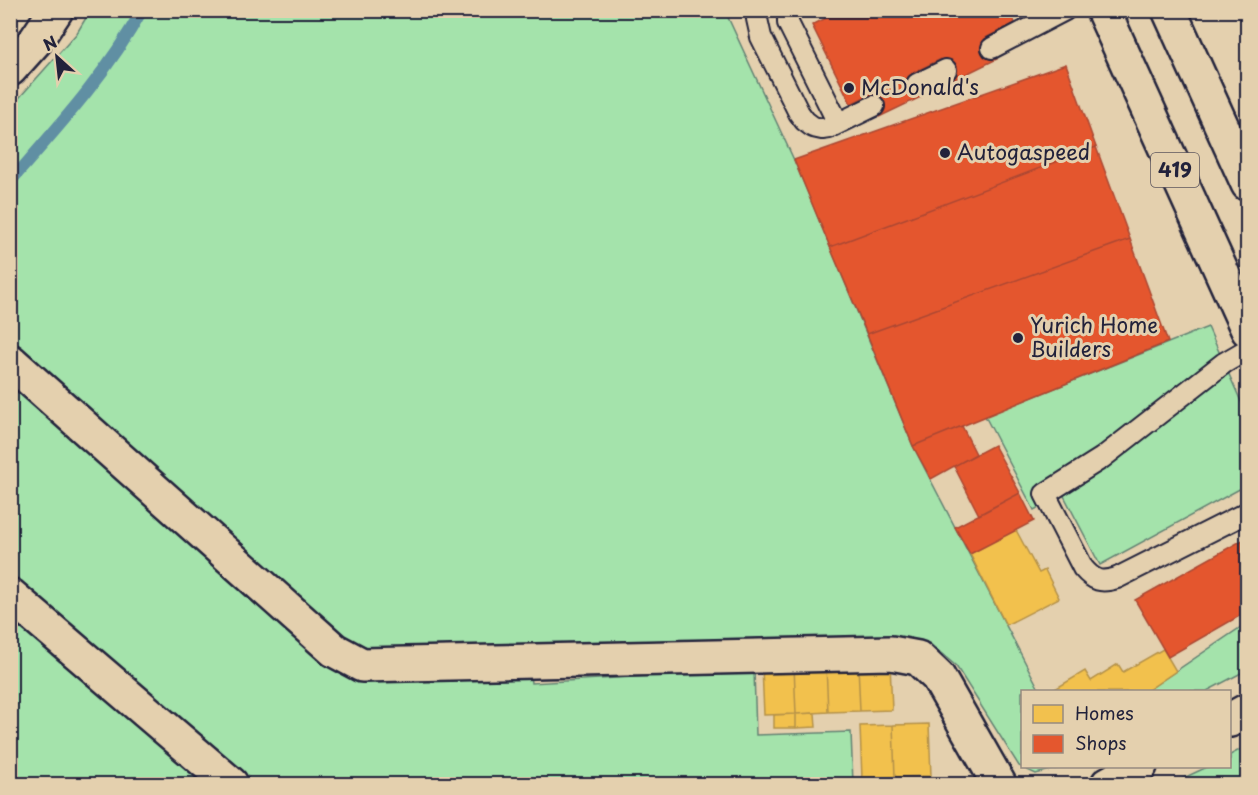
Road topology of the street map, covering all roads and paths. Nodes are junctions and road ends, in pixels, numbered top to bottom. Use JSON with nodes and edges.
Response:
{"nodes":[{"id":1,"x":57,"y":10,"type":"edge"},
{"id":2,"x":758,"y":10,"type":"edge"},
{"id":3,"x":788,"y":10,"type":"edge"},
{"id":4,"x":1065,"y":10,"type":"edge"},
{"id":5,"x":1103,"y":10,"type":"edge"},
{"id":6,"x":1169,"y":10,"type":"edge"},
{"id":7,"x":1031,"y":19,"type":"edge"},
{"id":8,"x":992,"y":48,"type":"dead end"},
{"id":9,"x":10,"y":69,"type":"edge"},
{"id":10,"x":946,"y":70,"type":"dead end"},
{"id":11,"x":917,"y":84,"type":"dead end"},
{"id":12,"x":874,"y":106,"type":"dead end"},
{"id":13,"x":838,"y":123,"type":"junction"},
{"id":14,"x":1248,"y":184,"type":"edge"},
{"id":15,"x":1248,"y":330,"type":"edge"},
{"id":16,"x":1248,"y":349,"type":"edge"},
{"id":17,"x":10,"y":361,"type":"edge"},
{"id":18,"x":1248,"y":512,"type":"edge"},
{"id":19,"x":10,"y":595,"type":"edge"},
{"id":20,"x":1248,"y":710,"type":"edge"},
{"id":21,"x":1231,"y":719,"type":"edge"},
{"id":22,"x":1136,"y":768,"type":"edge"},
{"id":23,"x":231,"y":784,"type":"edge"},
{"id":24,"x":999,"y":784,"type":"edge"},
{"id":25,"x":1108,"y":784,"type":"edge"}],
"edges":[{"from":1,"to":9,"type":"main road"},
{"from":2,"to":13,"type":"lane"},
{"from":3,"to":13,"type":"lane"},
{"from":4,"to":7,"type":"lane"},
{"from":5,"to":15,"type":"main road","number":"419"},
{"from":6,"to":14,"type":"main road","number":"419"},
{"from":7,"to":8,"type":"lane"},
{"from":10,"to":11,"type":"lane"},
{"from":12,"to":13,"type":"lane"},
{"from":16,"to":18,"type":"lane"},
{"from":17,"to":24,"type":"main road"},
{"from":19,"to":23,"type":"main road"},
{"from":20,"to":21,"type":"main road"},
{"from":22,"to":25,"type":"main road"}]}
